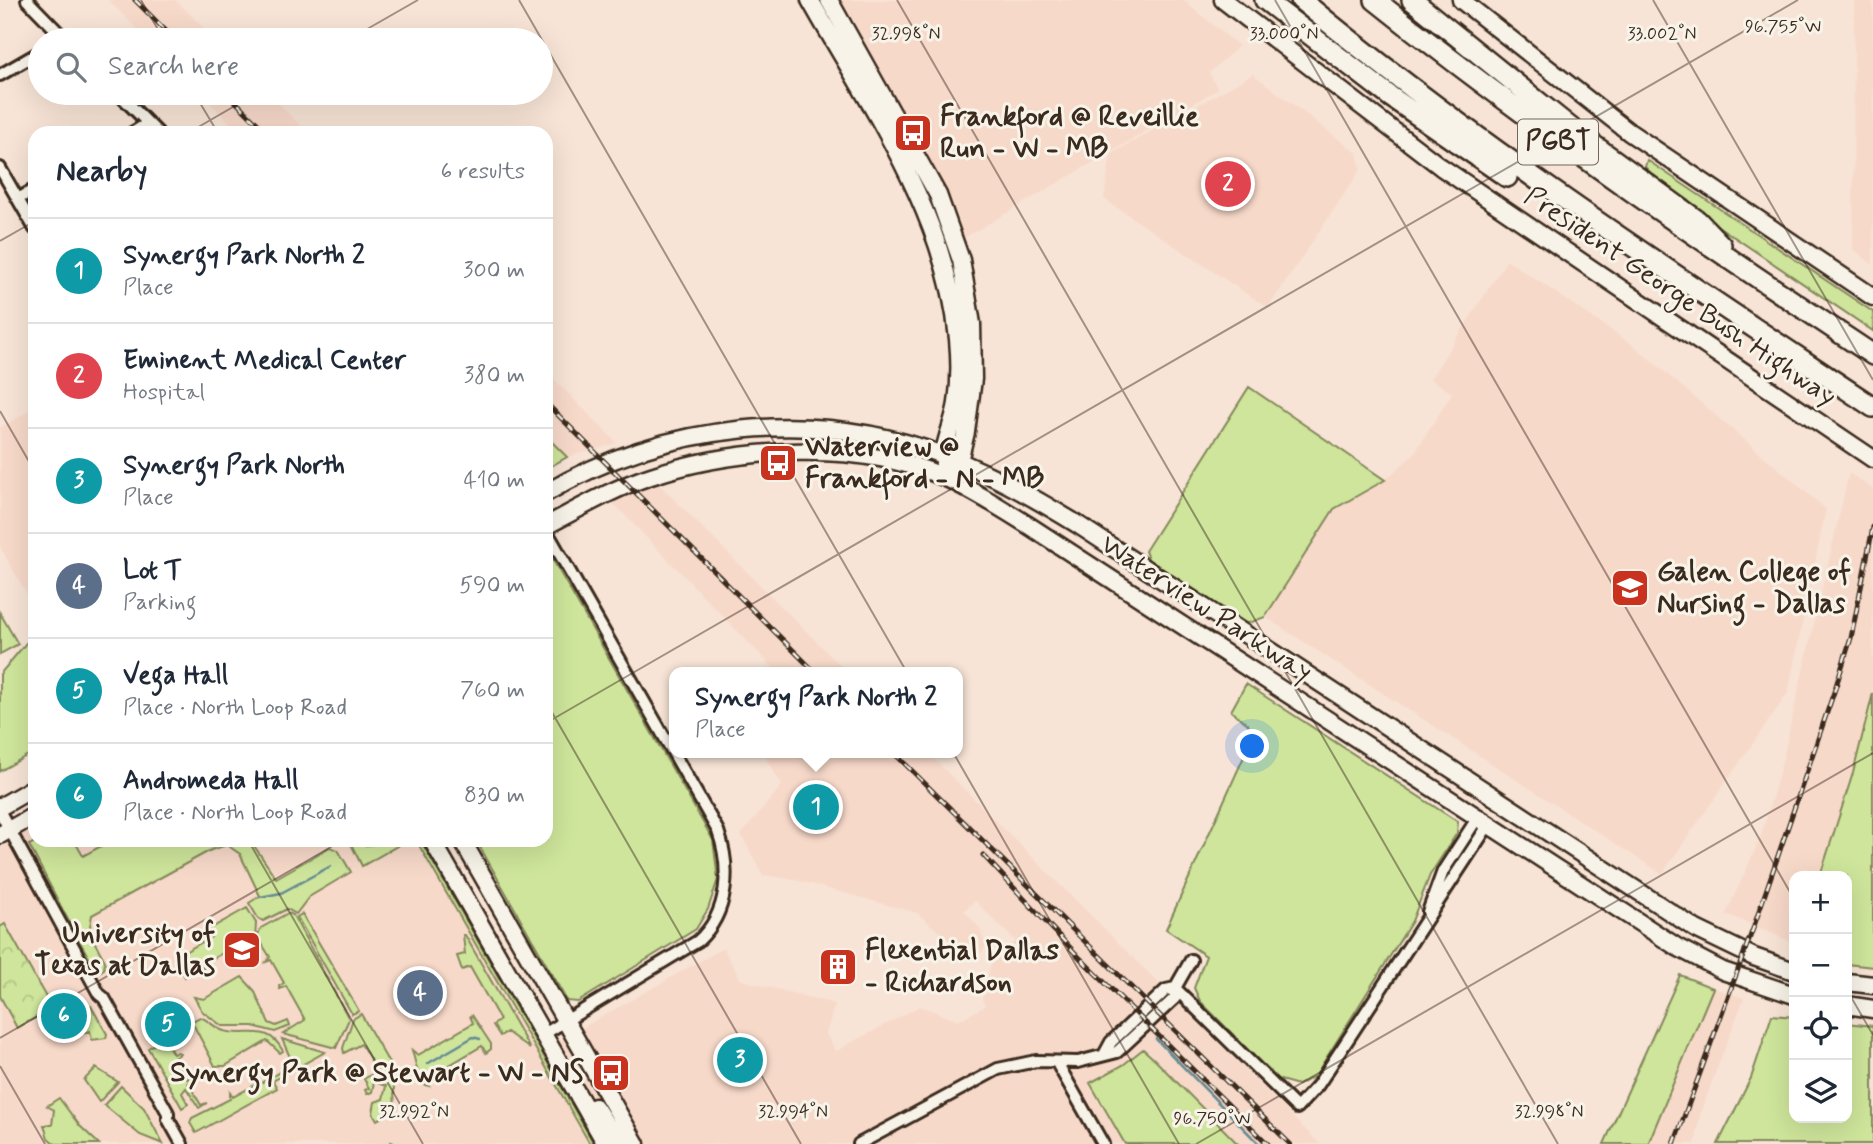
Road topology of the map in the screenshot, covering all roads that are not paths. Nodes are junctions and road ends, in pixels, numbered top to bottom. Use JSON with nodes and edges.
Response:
{"nodes":[{"id":1,"x":27,"y":0,"type":"edge"},
{"id":2,"x":810,"y":0,"type":"edge"},
{"id":3,"x":829,"y":0,"type":"edge"},
{"id":4,"x":1223,"y":0,"type":"edge"},
{"id":5,"x":1265,"y":0,"type":"edge"},
{"id":6,"x":1301,"y":0,"type":"edge"},
{"id":7,"x":1375,"y":0,"type":"edge"},
{"id":8,"x":1412,"y":0,"type":"edge"},
{"id":9,"x":1461,"y":0,"type":"edge"},
{"id":10,"x":53,"y":28,"type":"edge"},
{"id":11,"x":28,"y":59,"type":"edge"},
{"id":12,"x":0,"y":75,"type":"edge"},
{"id":13,"x":130,"y":105,"type":"edge"},
{"id":14,"x":148,"y":123,"type":"junction"},
{"id":15,"x":143,"y":126,"type":"edge"},
{"id":16,"x":151,"y":126,"type":"edge"},
{"id":17,"x":0,"y":168,"type":"edge"},
{"id":18,"x":28,"y":193,"type":"edge"},
{"id":19,"x":18,"y":199,"type":"junction"},
{"id":20,"x":1570,"y":205,"type":"junction"},
{"id":21,"x":28,"y":217,"type":"edge"},
{"id":22,"x":1749,"y":273,"type":"junction"},
{"id":23,"x":1873,"y":297,"type":"edge"},
{"id":24,"x":1873,"y":355,"type":"edge"},
{"id":25,"x":1873,"y":407,"type":"edge"},
{"id":26,"x":778,"y":428,"type":"junction"},
{"id":27,"x":779,"y":452,"type":"junction"},
{"id":28,"x":943,"y":455,"type":"junction"},
{"id":29,"x":1873,"y":459,"type":"edge"},
{"id":30,"x":959,"y":461,"type":"junction"},
{"id":31,"x":946,"y":478,"type":"junction"},
{"id":32,"x":553,"y":489,"type":"edge"},
{"id":33,"x":553,"y":524,"type":"edge"},
{"id":34,"x":553,"y":540,"type":"edge"},
{"id":35,"x":1260,"y":646,"type":"junction"},
{"id":36,"x":1246,"y":666,"type":"junction"},
{"id":37,"x":669,"y":745,"type":"edge"},
{"id":38,"x":677,"y":758,"type":"edge"},
{"id":39,"x":28,"y":791,"type":"edge"},
{"id":40,"x":1497,"y":802,"type":"junction"},
{"id":41,"x":0,"y":809,"type":"edge"},
{"id":42,"x":28,"y":819,"type":"edge"},
{"id":43,"x":1484,"y":820,"type":"junction"},
{"id":44,"x":5,"y":832,"type":"edge"},
{"id":45,"x":436,"y":847,"type":"edge"},
{"id":46,"x":466,"y":847,"type":"edge"},
{"id":47,"x":1191,"y":960,"type":"dead end"},
{"id":48,"x":1789,"y":969,"type":"edge"},
{"id":49,"x":1852,"y":983,"type":"edge"},
{"id":50,"x":1873,"y":985,"type":"edge"},
{"id":51,"x":1175,"y":988,"type":"junction"},
{"id":52,"x":1789,"y":994,"type":"edge"},
{"id":53,"x":1852,"y":1006,"type":"edge"},
{"id":54,"x":1873,"y":1009,"type":"edge"},
{"id":55,"x":566,"y":1021,"type":"junction"},
{"id":56,"x":544,"y":1034,"type":"junction"},
{"id":57,"x":1057,"y":1063,"type":"junction"},
{"id":58,"x":580,"y":1100,"type":"junction"},
{"id":59,"x":880,"y":1132,"type":"junction"},
{"id":60,"x":182,"y":1144,"type":"edge"},
{"id":61,"x":606,"y":1144,"type":"edge"},
{"id":62,"x":619,"y":1144,"type":"edge"},
{"id":63,"x":636,"y":1144,"type":"edge"},
{"id":64,"x":859,"y":1144,"type":"edge"},
{"id":65,"x":887,"y":1144,"type":"edge"},
{"id":66,"x":1103,"y":1144,"type":"edge"}],
"edges":[{"from":1,"to":10,"type":"street"},
{"from":2,"to":28,"type":"main road"},
{"from":3,"to":30,"type":"main road"},
{"from":4,"to":29,"type":"main road","name":"President George Bush Highway"},
{"from":5,"to":20,"type":"highway"},
{"from":6,"to":20,"type":"highway","number":"PGBT"},
{"from":7,"to":22,"type":"highway","number":"PGBT"},
{"from":8,"to":22,"type":"highway"},
{"from":9,"to":23,"type":"main road"},
{"from":11,"to":12,"type":"street"},
{"from":13,"to":14,"type":"street"},
{"from":14,"to":15,"type":"street"},
{"from":14,"to":16,"type":"street"},
{"from":17,"to":19,"type":"street"},
{"from":18,"to":19,"type":"street"},
{"from":19,"to":21,"type":"street"},
{"from":20,"to":25,"type":"highway","number":"PGBT"},
{"from":22,"to":24,"type":"highway","number":"PGBT"},
{"from":26,"to":27,"type":"main road"},
{"from":26,"to":28,"type":"main road","name":"Waterview Parkway"},
{"from":26,"to":32,"type":"main road","name":"Waterview Parkway"},
{"from":27,"to":31,"type":"main road","name":"Waterview Parkway"},
{"from":27,"to":33,"type":"main road","name":"Waterview Parkway"},
{"from":28,"to":30,"type":"main road","name":"Waterview Parkway"},
{"from":28,"to":31,"type":"main road"},
{"from":30,"to":31,"type":"main road"},
{"from":30,"to":35,"type":"main road","name":"Waterview Parkway"},
{"from":31,"to":36,"type":"main road","name":"Waterview Parkway"},
{"from":34,"to":37,"type":"street"},
{"from":35,"to":36,"type":"main road"},
{"from":35,"to":40,"type":"main road","name":"Waterview Parkway"},
{"from":36,"to":43,"type":"main road","name":"Waterview Parkway"},
{"from":38,"to":55,"type":"street"},
{"from":39,"to":41,"type":"main road"},
{"from":40,"to":43,"type":"main road"},
{"from":40,"to":48,"type":"main road","name":"Waterview Parkway"},
{"from":41,"to":44,"type":"street"},
{"from":42,"to":44,"type":"main road"},
{"from":43,"to":51,"type":"street"},
{"from":43,"to":52,"type":"main road","name":"Waterview Parkway"},
{"from":44,"to":60,"type":"street"},
{"from":45,"to":56,"type":"main road"},
{"from":46,"to":55,"type":"main road"},
{"from":47,"to":51,"type":"street"},
{"from":49,"to":50,"type":"main road"},
{"from":51,"to":57,"type":"street"},
{"from":53,"to":54,"type":"main road"},
{"from":55,"to":56,"type":"street"},
{"from":55,"to":63,"type":"main road"},
{"from":56,"to":58,"type":"main road"},
{"from":57,"to":59,"type":"street"},
{"from":57,"to":66,"type":"street"},
{"from":58,"to":61,"type":"main road"},
{"from":58,"to":62,"type":"main road"},
{"from":59,"to":64,"type":"street"},
{"from":59,"to":65,"type":"street"}]}
